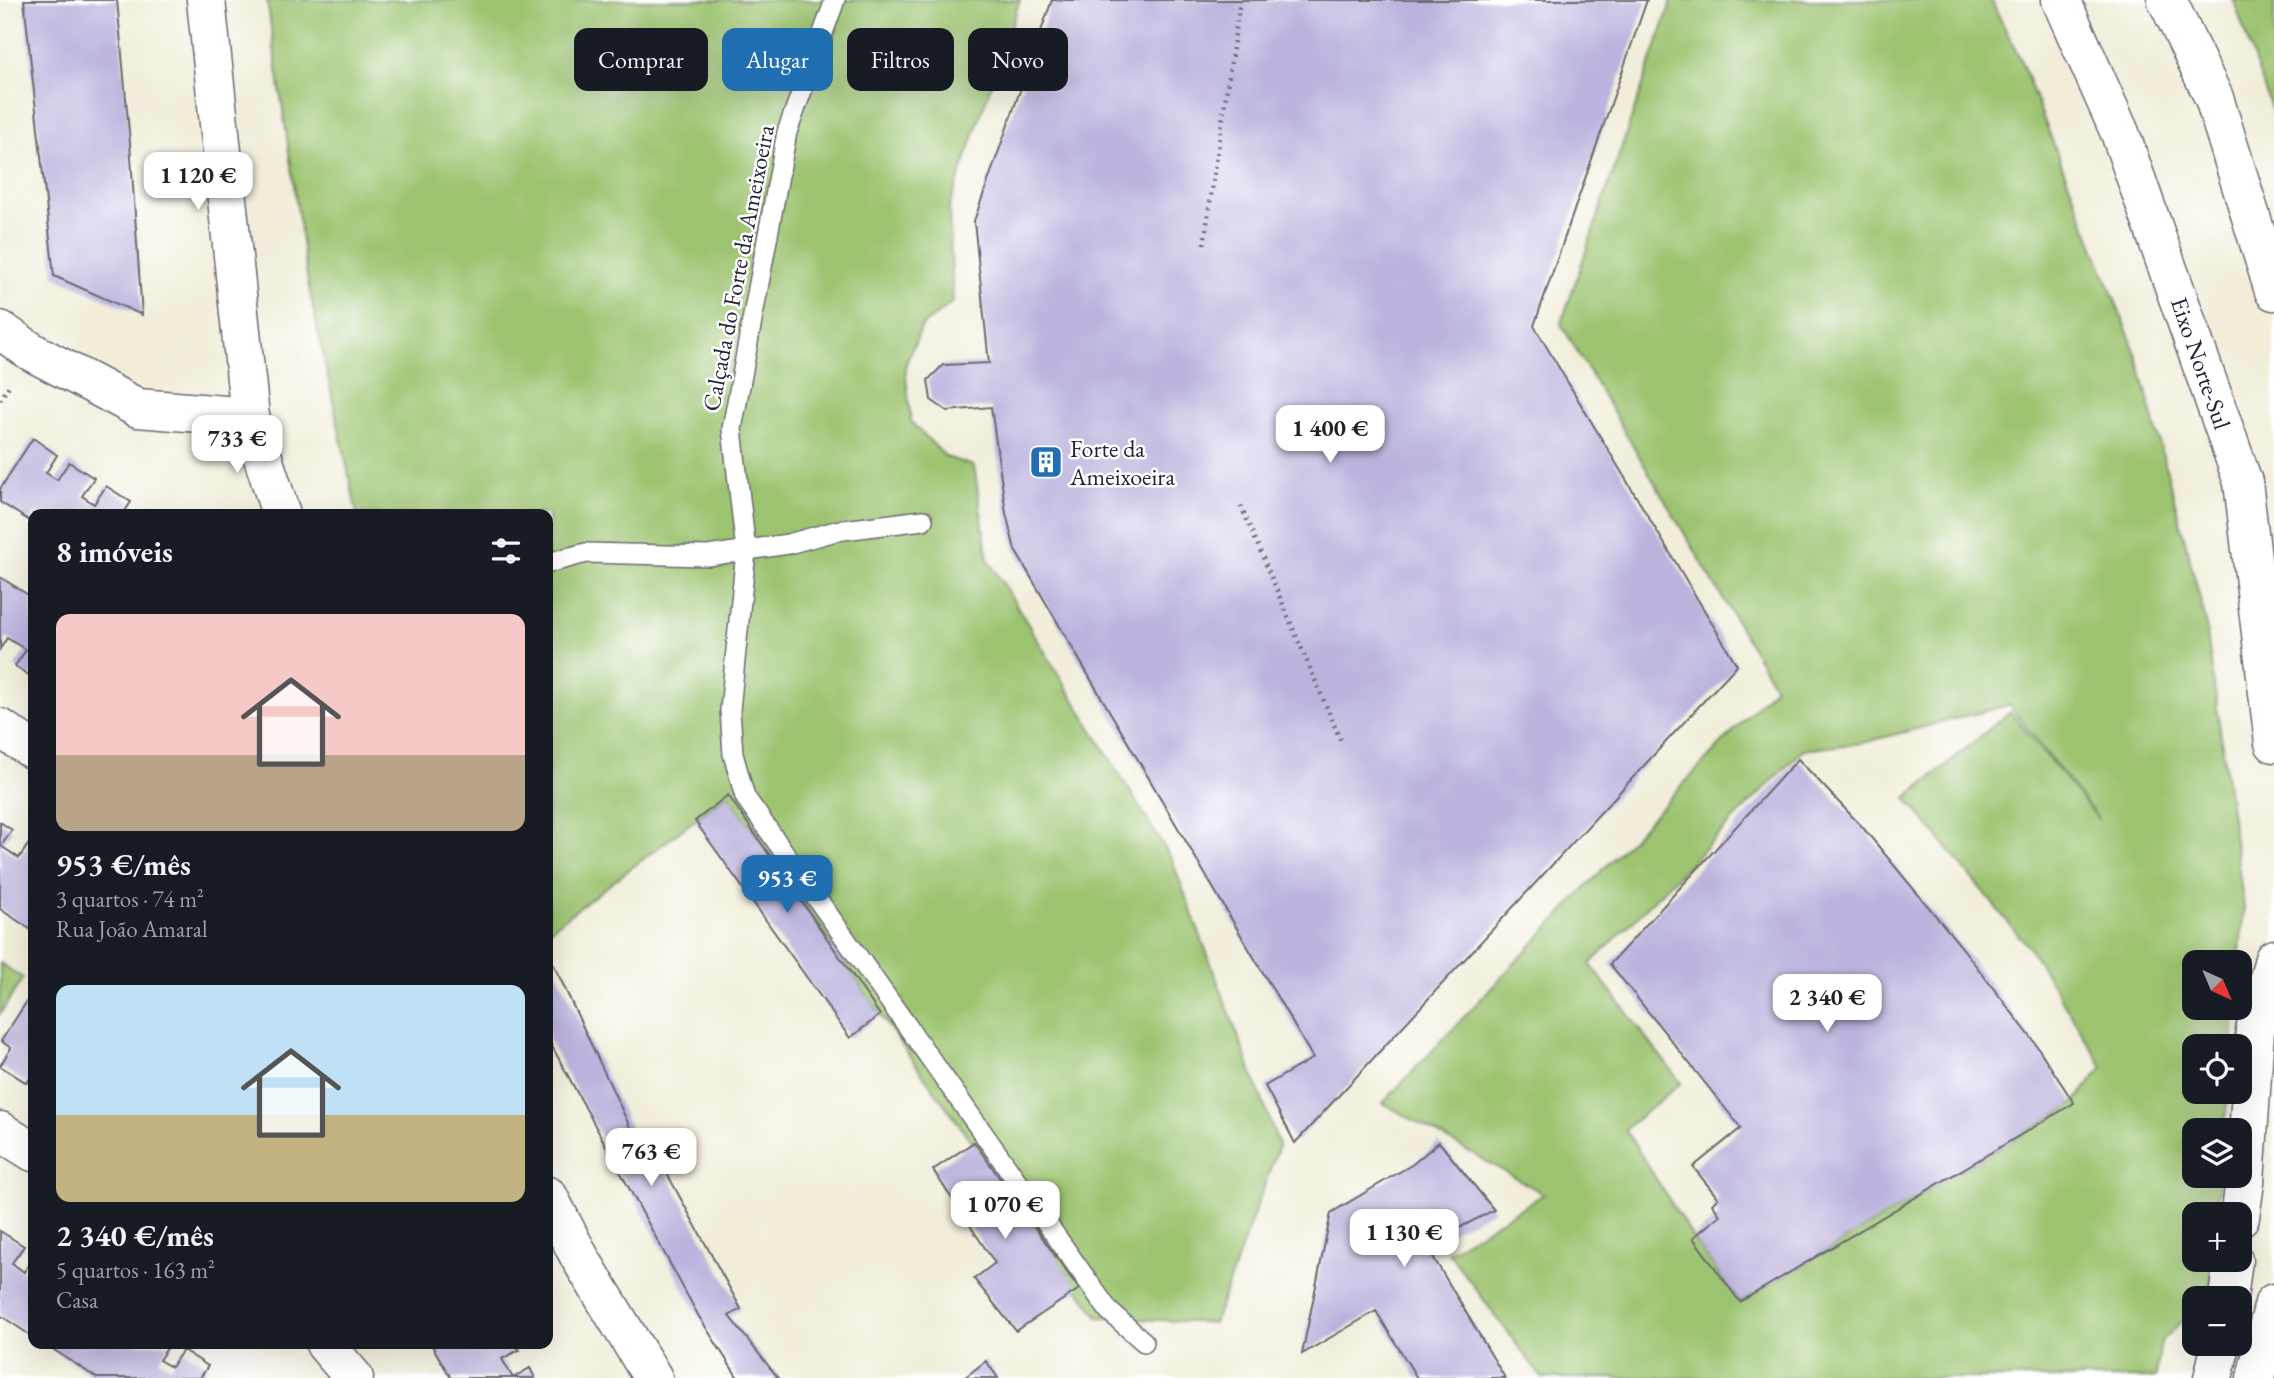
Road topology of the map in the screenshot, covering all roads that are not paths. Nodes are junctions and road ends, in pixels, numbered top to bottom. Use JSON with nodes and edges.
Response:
{"nodes":[{"id":1,"x":206,"y":0,"type":"edge"},
{"id":2,"x":835,"y":0,"type":"edge"},
{"id":3,"x":2061,"y":0,"type":"edge"},
{"id":4,"x":2167,"y":0,"type":"edge"},
{"id":5,"x":2274,"y":291,"type":"edge"},
{"id":6,"x":0,"y":330,"type":"edge"},
{"id":7,"x":250,"y":417,"type":"junction"},
{"id":8,"x":279,"y":509,"type":"edge"},
{"id":9,"x":923,"y":520,"type":"dead end"},
{"id":10,"x":746,"y":551,"type":"junction"},
{"id":11,"x":553,"y":563,"type":"edge"},
{"id":12,"x":0,"y":729,"type":"edge"},
{"id":13,"x":2274,"y":743,"type":"edge"},
{"id":14,"x":28,"y":747,"type":"edge"},
{"id":15,"x":2274,"y":959,"type":"edge"},
{"id":16,"x":0,"y":1131,"type":"edge"},
{"id":17,"x":28,"y":1149,"type":"edge"},
{"id":18,"x":2242,"y":1202,"type":"edge"},
{"id":19,"x":553,"y":1206,"type":"edge"},
{"id":20,"x":2274,"y":1303,"type":"edge"},
{"id":21,"x":1144,"y":1342,"type":"dead end"},
{"id":22,"x":329,"y":1349,"type":"edge"},
{"id":23,"x":2218,"y":1356,"type":"edge"},
{"id":24,"x":354,"y":1378,"type":"edge"},
{"id":25,"x":653,"y":1378,"type":"edge"},
{"id":26,"x":2213,"y":1378,"type":"edge"},
{"id":27,"x":2256,"y":1378,"type":"edge"}],
"edges":[{"from":1,"to":7,"type":"main road"},
{"from":2,"to":10,"type":"lane","name":"Calçada do Forte da Ameixoeira"},
{"from":3,"to":13,"type":"main road","name":"Eixo Norte-Sul"},
{"from":4,"to":5,"type":"main road"},
{"from":6,"to":7,"type":"main road"},
{"from":7,"to":8,"type":"main road"},
{"from":9,"to":10,"type":"lane"},
{"from":10,"to":11,"type":"lane"},
{"from":10,"to":21,"type":"lane","name":"Calçada do Forte da Ameixoeira"},
{"from":12,"to":14,"type":"main road"},
{"from":15,"to":18,"type":"main road"},
{"from":16,"to":17,"type":"main road"},
{"from":19,"to":25,"type":"main road"},
{"from":20,"to":27,"type":"main road"},
{"from":22,"to":24,"type":"main road"},
{"from":23,"to":26,"type":"main road"}]}
